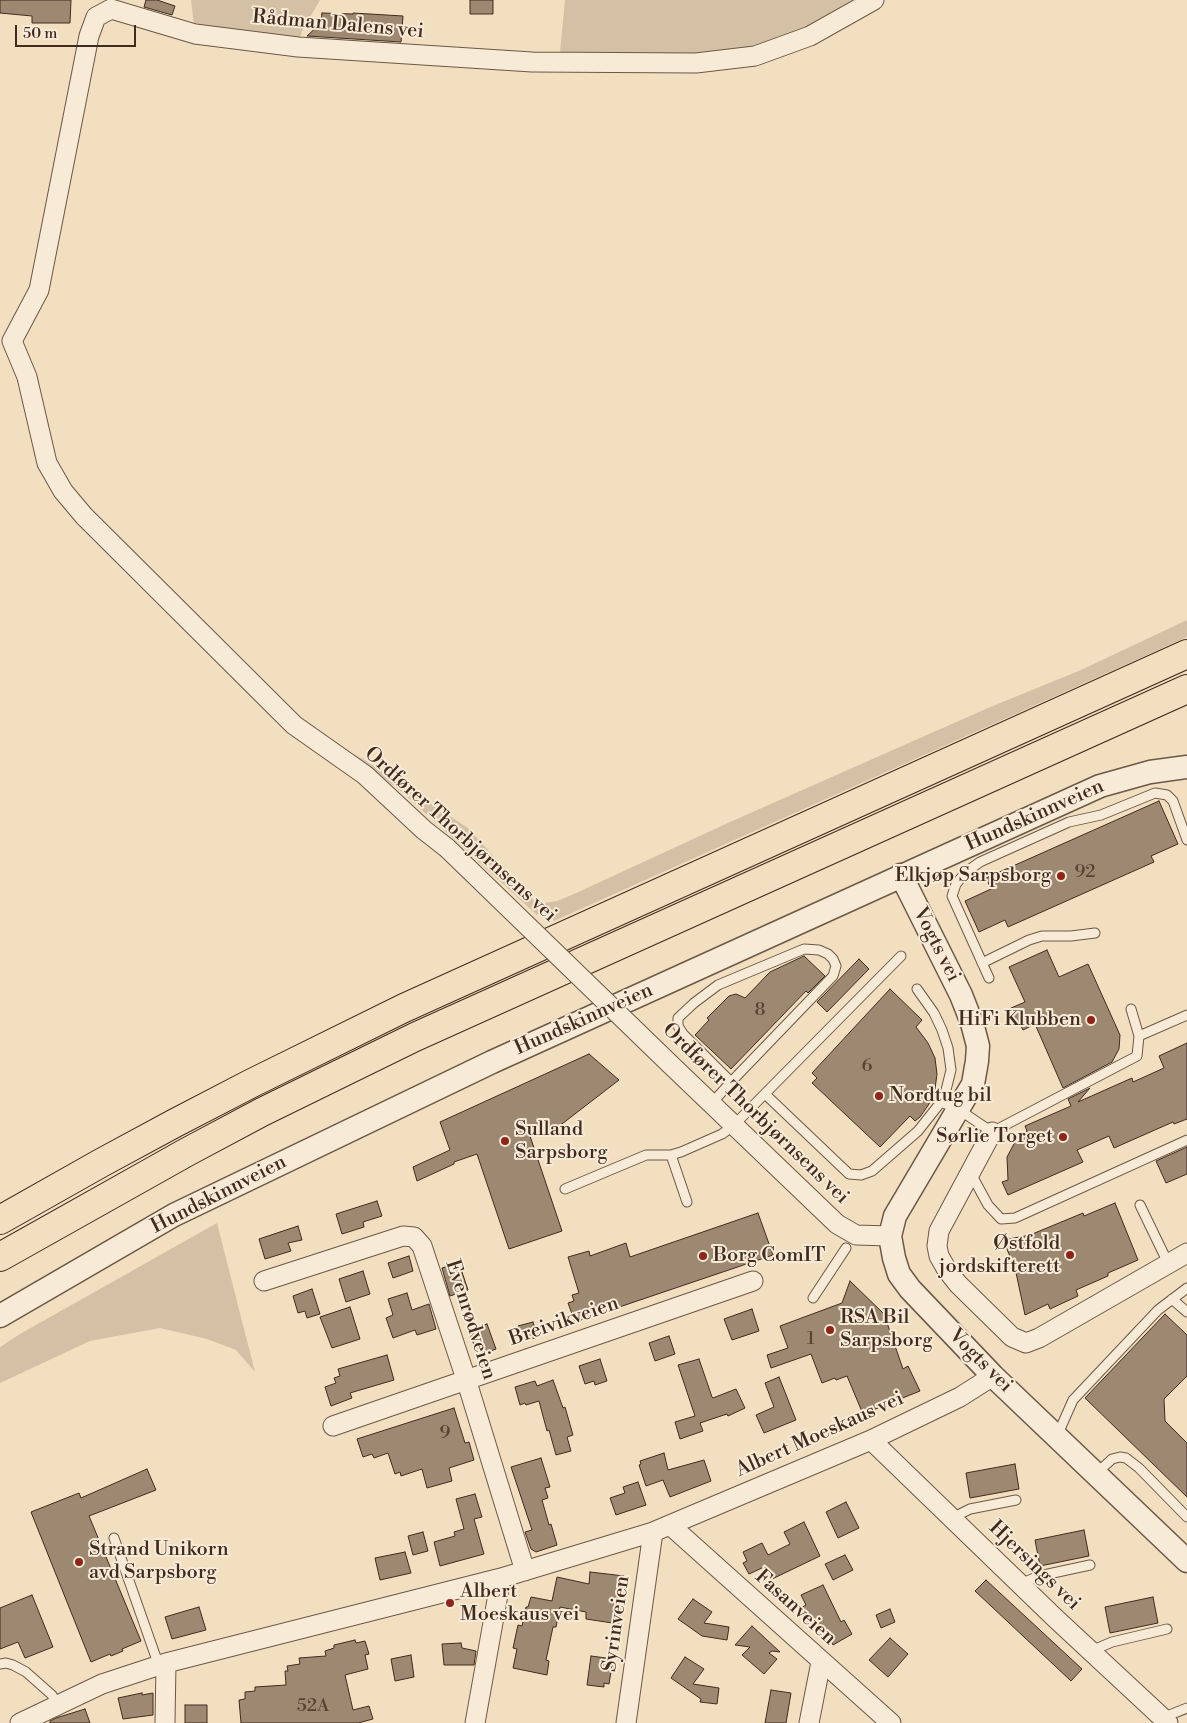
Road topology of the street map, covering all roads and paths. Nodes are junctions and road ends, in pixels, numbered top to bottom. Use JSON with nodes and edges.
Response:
{"nodes":[{"id":1,"x":874,"y":0,"type":"edge"},
{"id":2,"x":6,"y":343,"type":"edge"},
{"id":3,"x":1187,"y":654,"type":"edge"},
{"id":4,"x":1187,"y":688,"type":"edge"},
{"id":5,"x":1187,"y":767,"type":"edge"},
{"id":6,"x":1187,"y":840,"type":"edge"},
{"id":7,"x":901,"y":875,"type":"junction"},
{"id":8,"x":1096,"y":933,"type":"dead end"},
{"id":9,"x":902,"y":956,"type":"dead end"},
{"id":10,"x":982,"y":962,"type":"junction"},
{"id":11,"x":989,"y":978,"type":"dead end"},
{"id":12,"x":917,"y":989,"type":"dead end"},
{"id":13,"x":1130,"y":1009,"type":"dead end"},
{"id":14,"x":1187,"y":1016,"type":"edge"},
{"id":15,"x":1139,"y":1036,"type":"junction"},
{"id":16,"x":731,"y":1082,"type":"junction"},
{"id":17,"x":766,"y":1094,"type":"junction"},
{"id":18,"x":710,"y":1104,"type":"junction"},
{"id":19,"x":950,"y":1106,"type":"junction"},
{"id":20,"x":733,"y":1126,"type":"junction"},
{"id":21,"x":992,"y":1132,"type":"junction"},
{"id":22,"x":1187,"y":1140,"type":"edge"},
{"id":23,"x":671,"y":1155,"type":"junction"},
{"id":24,"x":970,"y":1172,"type":"junction"},
{"id":25,"x":565,"y":1188,"type":"dead end"},
{"id":26,"x":687,"y":1202,"type":"dead end"},
{"id":27,"x":1140,"y":1205,"type":"dead end"},
{"id":28,"x":0,"y":1220,"type":"edge"},
{"id":29,"x":890,"y":1236,"type":"junction"},
{"id":30,"x":846,"y":1248,"type":"dead end"},
{"id":31,"x":1187,"y":1253,"type":"edge"},
{"id":32,"x":0,"y":1257,"type":"edge"},
{"id":33,"x":1168,"y":1263,"type":"junction"},
{"id":34,"x":753,"y":1281,"type":"dead end"},
{"id":35,"x":264,"y":1282,"type":"dead end"},
{"id":36,"x":1187,"y":1288,"type":"edge"},
{"id":37,"x":813,"y":1298,"type":"dead end"},
{"id":38,"x":1172,"y":1299,"type":"junction"},
{"id":39,"x":1187,"y":1312,"type":"edge"},
{"id":40,"x":0,"y":1316,"type":"edge"},
{"id":41,"x":994,"y":1376,"type":"junction"},
{"id":42,"x":466,"y":1379,"type":"junction"},
{"id":43,"x":333,"y":1426,"type":"dead end"},
{"id":44,"x":1057,"y":1437,"type":"junction"},
{"id":45,"x":871,"y":1440,"type":"junction"},
{"id":46,"x":1096,"y":1474,"type":"junction"},
{"id":47,"x":1016,"y":1500,"type":"dead end"},
{"id":48,"x":1187,"y":1516,"type":"edge"},
{"id":49,"x":951,"y":1518,"type":"junction"},
{"id":50,"x":661,"y":1528,"type":"junction"},
{"id":51,"x":114,"y":1538,"type":"dead end"},
{"id":52,"x":1187,"y":1561,"type":"edge"},
{"id":53,"x":1090,"y":1565,"type":"dead end"},
{"id":54,"x":525,"y":1571,"type":"junction"},
{"id":55,"x":501,"y":1578,"type":"junction"},
{"id":56,"x":1020,"y":1584,"type":"junction"},
{"id":57,"x":1167,"y":1629,"type":"dead end"},
{"id":58,"x":1091,"y":1652,"type":"junction"},
{"id":59,"x":821,"y":1662,"type":"junction"},
{"id":60,"x":0,"y":1664,"type":"edge"},
{"id":61,"x":163,"y":1664,"type":"junction"},
{"id":62,"x":57,"y":1705,"type":"junction"},
{"id":63,"x":1187,"y":1708,"type":"edge"},
{"id":64,"x":1165,"y":1720,"type":"edge"},
{"id":65,"x":20,"y":1723,"type":"edge"},
{"id":66,"x":165,"y":1723,"type":"edge"},
{"id":67,"x":474,"y":1723,"type":"edge"},
{"id":68,"x":626,"y":1723,"type":"edge"},
{"id":69,"x":809,"y":1723,"type":"edge"},
{"id":70,"x":891,"y":1723,"type":"edge"}],
"edges":[{"from":1,"to":2,"type":"street","name":"Rådman Dalens vei"},
{"from":2,"to":18,"type":"street","name":"Ordfører Thorbjørnsens vei","bridge":true},
{"from":3,"to":28,"type":"highway"},
{"from":4,"to":32,"type":"highway"},
{"from":5,"to":7,"type":"street","name":"Hundskinnveien"},
{"from":6,"to":10,"type":"lane"},
{"from":7,"to":19,"type":"street","name":"Vogts vei"},
{"from":7,"to":40,"type":"street","name":"Hundskinnveien"},
{"from":8,"to":10,"type":"lane"},
{"from":9,"to":17,"type":"lane"},
{"from":10,"to":11,"type":"lane"},
{"from":12,"to":19,"type":"lane"},
{"from":13,"to":15,"type":"lane"},
{"from":14,"to":15,"type":"lane"},
{"from":15,"to":21,"type":"lane"},
{"from":16,"to":16,"type":"lane"},
{"from":16,"to":18,"type":"lane"},
{"from":17,"to":19,"type":"lane"},
{"from":17,"to":20,"type":"lane"},
{"from":18,"to":20,"type":"street","name":"Ordfører Thorbjørnsens vei"},
{"from":19,"to":21,"type":"lane"},
{"from":19,"to":29,"type":"street","name":"Vogts vei"},
{"from":20,"to":23,"type":"lane"},
{"from":20,"to":29,"type":"street","name":"Ordfører Thorbjørnsens vei"},
{"from":21,"to":24,"type":"street"},
{"from":22,"to":24,"type":"lane"},
{"from":23,"to":25,"type":"lane"},
{"from":23,"to":26,"type":"lane"},
{"from":24,"to":33,"type":"street"},
{"from":27,"to":33,"type":"lane"},
{"from":29,"to":41,"type":"street","name":"Vogts vei"},
{"from":30,"to":37,"type":"lane"},
{"from":31,"to":33,"type":"street"},
{"from":34,"to":42,"type":"street","name":"Breivikveien"},
{"from":35,"to":42,"type":"street","name":"Evenrødveien"},
{"from":36,"to":38,"type":"lane"},
{"from":38,"to":39,"type":"lane"},
{"from":38,"to":44,"type":"lane"},
{"from":41,"to":44,"type":"street","name":"Vogts vei"},
{"from":41,"to":45,"type":"street","name":"Albert Moeskaus vei"},
{"from":42,"to":43,"type":"street","name":"Breivikveien"},
{"from":42,"to":54,"type":"street","name":"Evenrødveien"},
{"from":44,"to":46,"type":"street","name":"Vogts vei"},
{"from":45,"to":49,"type":"street","name":"Hjersings vei"},
{"from":45,"to":50,"type":"street","name":"Albert Moeskaus vei"},
{"from":46,"to":48,"type":"lane"},
{"from":46,"to":52,"type":"street","name":"Vogts vei"},
{"from":47,"to":49,"type":"lane"},
{"from":49,"to":56,"type":"street","name":"Hjersings vei"},
{"from":50,"to":54,"type":"street","name":"Albert Moeskaus vei"},
{"from":50,"to":59,"type":"street","name":"Fasanveien"},
{"from":50,"to":68,"type":"street","name":"Syrinveien"},
{"from":51,"to":61,"type":"lane"},
{"from":53,"to":56,"type":"lane"},
{"from":54,"to":55,"type":"street","name":"Albert Moeskaus vei"},
{"from":55,"to":61,"type":"street","name":"Albert Moeskaus vei"},
{"from":55,"to":67,"type":"street"},
{"from":56,"to":58,"type":"street","name":"Hjersings vei"},
{"from":57,"to":58,"type":"lane"},
{"from":58,"to":64,"type":"street","name":"Hjersings vei"},
{"from":59,"to":69,"type":"street"},
{"from":59,"to":70,"type":"street","name":"Fasanveien"},
{"from":60,"to":62,"type":"lane"},
{"from":61,"to":62,"type":"street","name":"Albert Moeskaus vei"},
{"from":61,"to":66,"type":"street"},
{"from":62,"to":65,"type":"street","name":"Albert Moeskaus vei"},
{"from":63,"to":64,"type":"lane"}]}
